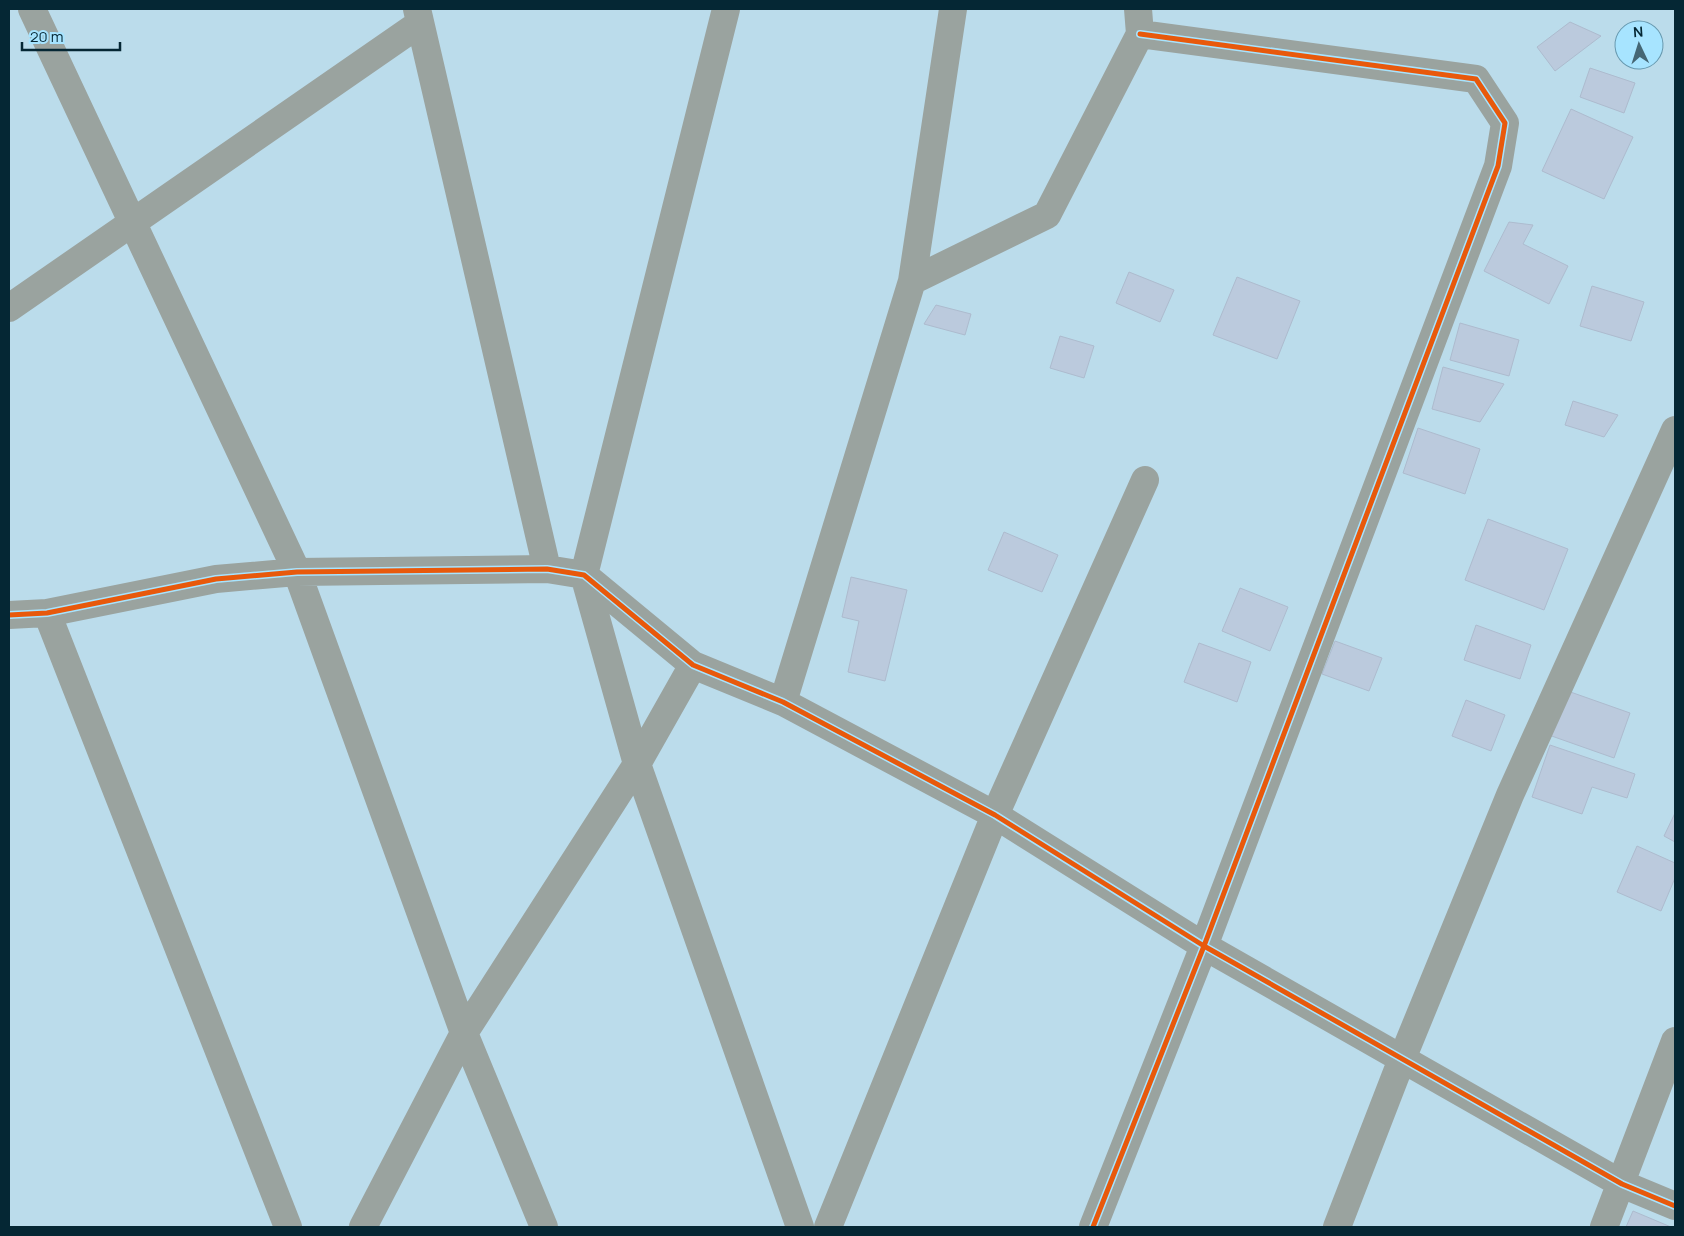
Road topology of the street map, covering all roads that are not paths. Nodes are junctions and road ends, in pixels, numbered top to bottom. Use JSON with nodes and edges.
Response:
{"nodes":[{"id":1,"x":32,"y":9,"type":"edge"},
{"id":2,"x":726,"y":9,"type":"edge"},
{"id":3,"x":952,"y":9,"type":"edge"},
{"id":4,"x":418,"y":16,"type":"edge"},
{"id":5,"x":1139,"y":21,"type":"edge"},
{"id":6,"x":133,"y":222,"type":"junction"},
{"id":7,"x":912,"y":281,"type":"junction"},
{"id":8,"x":9,"y":308,"type":"edge"},
{"id":9,"x":1675,"y":430,"type":"edge"},
{"id":10,"x":1145,"y":480,"type":"dead end"},
{"id":11,"x":547,"y":569,"type":"junction"},
{"id":12,"x":297,"y":572,"type":"junction"},
{"id":13,"x":584,"y":575,"type":"junction"},
{"id":14,"x":47,"y":613,"type":"junction"},
{"id":15,"x":9,"y":615,"type":"edge"},
{"id":16,"x":693,"y":665,"type":"junction"},
{"id":17,"x":783,"y":702,"type":"junction"},
{"id":18,"x":637,"y":764,"type":"junction"},
{"id":19,"x":995,"y":816,"type":"junction"},
{"id":20,"x":1204,"y":946,"type":"junction"},
{"id":21,"x":464,"y":1033,"type":"junction"},
{"id":22,"x":1675,"y":1041,"type":"edge"},
{"id":23,"x":1402,"y":1059,"type":"junction"},
{"id":24,"x":1622,"y":1184,"type":"junction"},
{"id":25,"x":1675,"y":1206,"type":"edge"},
{"id":26,"x":288,"y":1227,"type":"edge"},
{"id":27,"x":363,"y":1227,"type":"edge"},
{"id":28,"x":544,"y":1227,"type":"edge"},
{"id":29,"x":800,"y":1227,"type":"edge"},
{"id":30,"x":828,"y":1227,"type":"edge"},
{"id":31,"x":1093,"y":1227,"type":"edge"},
{"id":32,"x":1336,"y":1227,"type":"edge"},
{"id":33,"x":1604,"y":1227,"type":"edge"}],
"edges":[{"from":1,"to":6,"type":"street"},
{"from":2,"to":13,"type":"street"},
{"from":3,"to":7,"type":"street"},
{"from":4,"to":6,"type":"street"},
{"from":4,"to":11,"type":"street"},
{"from":5,"to":7,"type":"street"},
{"from":5,"to":20,"type":"street"},
{"from":6,"to":8,"type":"street"},
{"from":6,"to":12,"type":"street"},
{"from":7,"to":17,"type":"street"},
{"from":9,"to":23,"type":"street"},
{"from":10,"to":19,"type":"street"},
{"from":11,"to":12,"type":"street"},
{"from":11,"to":13,"type":"street"},
{"from":12,"to":14,"type":"street"},
{"from":12,"to":21,"type":"street"},
{"from":13,"to":16,"type":"street"},
{"from":13,"to":18,"type":"street"},
{"from":14,"to":15,"type":"street"},
{"from":14,"to":26,"type":"street"},
{"from":16,"to":17,"type":"street"},
{"from":16,"to":18,"type":"street"},
{"from":17,"to":19,"type":"street"},
{"from":18,"to":21,"type":"street"},
{"from":18,"to":29,"type":"street"},
{"from":19,"to":20,"type":"street"},
{"from":19,"to":30,"type":"street"},
{"from":20,"to":23,"type":"street"},
{"from":20,"to":31,"type":"street"},
{"from":21,"to":27,"type":"street"},
{"from":21,"to":28,"type":"street"},
{"from":22,"to":24,"type":"street"},
{"from":23,"to":24,"type":"street"},
{"from":23,"to":32,"type":"street"},
{"from":24,"to":25,"type":"street"},
{"from":24,"to":33,"type":"street"}]}
